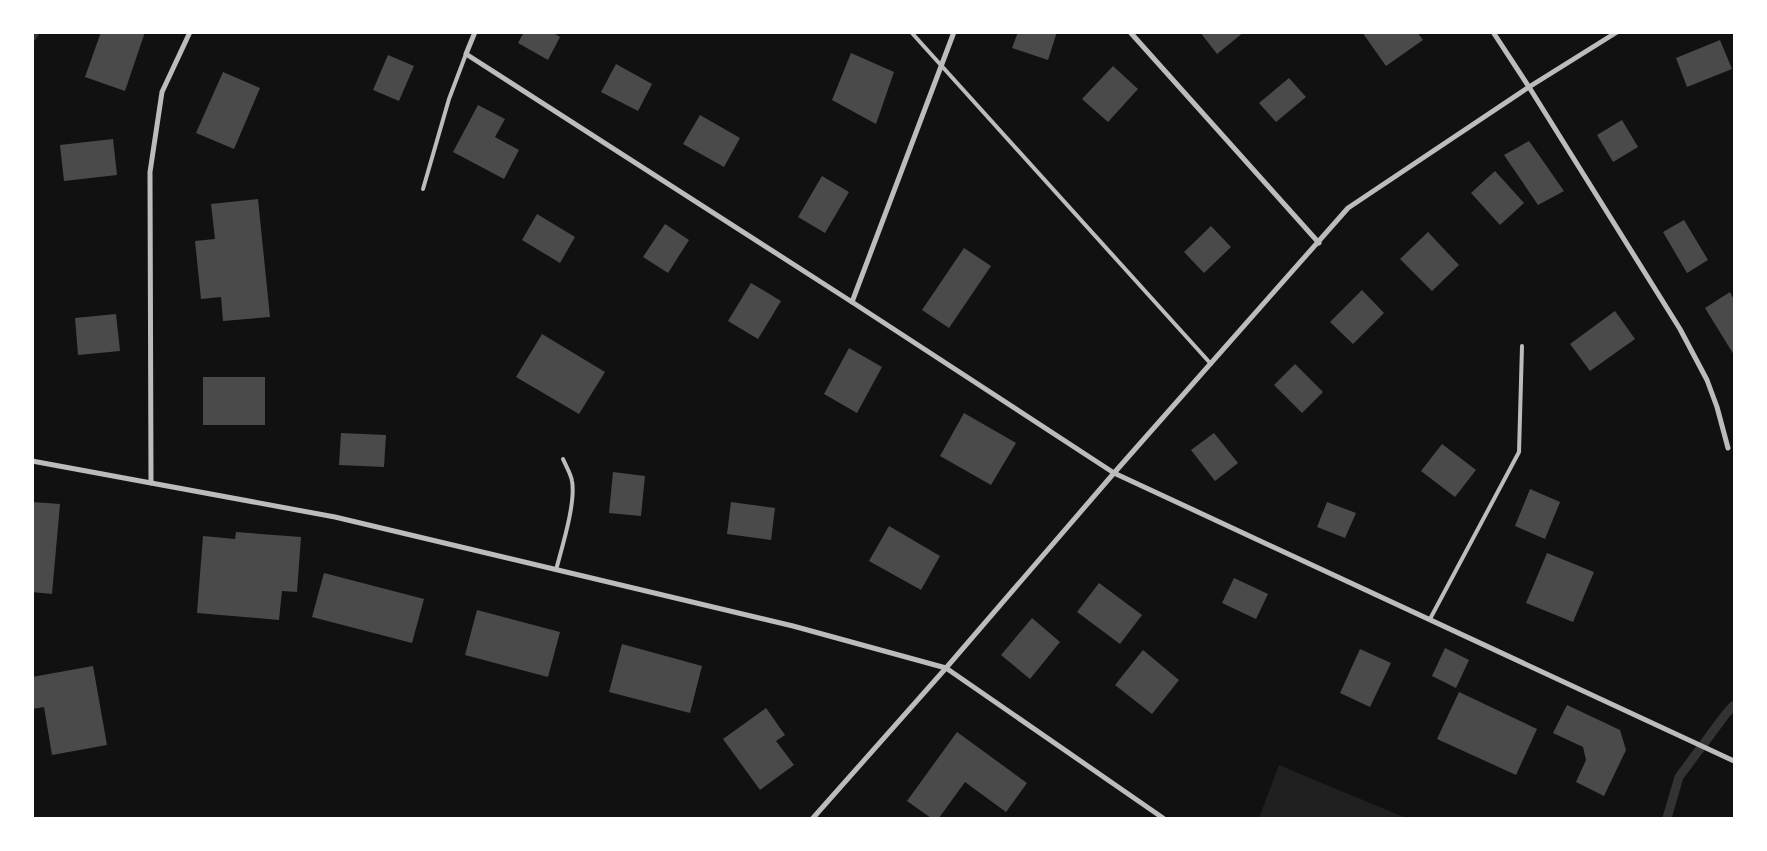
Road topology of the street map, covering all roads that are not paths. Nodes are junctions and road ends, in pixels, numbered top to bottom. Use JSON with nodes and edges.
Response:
{"nodes":[{"id":1,"x":190,"y":32,"type":"edge"},
{"id":2,"x":475,"y":32,"type":"edge"},
{"id":3,"x":911,"y":32,"type":"edge"},
{"id":4,"x":954,"y":32,"type":"edge"},
{"id":5,"x":1130,"y":32,"type":"edge"},
{"id":6,"x":1492,"y":32,"type":"edge"},
{"id":7,"x":1617,"y":32,"type":"edge"},
{"id":8,"x":466,"y":54,"type":"junction"},
{"id":9,"x":940,"y":65,"type":"junction"},
{"id":10,"x":1529,"y":87,"type":"junction"},
{"id":11,"x":423,"y":189,"type":"dead end"},
{"id":12,"x":1319,"y":243,"type":"junction"},
{"id":13,"x":852,"y":302,"type":"junction"},
{"id":14,"x":1522,"y":346,"type":"dead end"},
{"id":15,"x":1211,"y":364,"type":"junction"},
{"id":16,"x":1728,"y":448,"type":"dead end"},
{"id":17,"x":563,"y":459,"type":"dead end"},
{"id":18,"x":32,"y":461,"type":"edge"},
{"id":19,"x":1114,"y":473,"type":"junction"},
{"id":20,"x":151,"y":483,"type":"junction"},
{"id":21,"x":556,"y":570,"type":"junction"},
{"id":22,"x":1430,"y":619,"type":"junction"},
{"id":23,"x":946,"y":668,"type":"junction"},
{"id":24,"x":1734,"y":761,"type":"edge"},
{"id":25,"x":813,"y":818,"type":"edge"},
{"id":26,"x":1163,"y":818,"type":"edge"}],
"edges":[{"from":1,"to":20,"type":"street"},
{"from":2,"to":8,"type":"street"},
{"from":3,"to":9,"type":"lane"},
{"from":4,"to":9,"type":"street"},
{"from":5,"to":12,"type":"street"},
{"from":6,"to":10,"type":"street"},
{"from":7,"to":10,"type":"street"},
{"from":8,"to":11,"type":"lane"},
{"from":8,"to":13,"type":"street"},
{"from":9,"to":13,"type":"street"},
{"from":9,"to":15,"type":"lane"},
{"from":10,"to":12,"type":"street"},
{"from":10,"to":16,"type":"street"},
{"from":12,"to":15,"type":"street"},
{"from":13,"to":19,"type":"street"},
{"from":14,"to":22,"type":"lane"},
{"from":15,"to":19,"type":"street"},
{"from":17,"to":21,"type":"lane"},
{"from":18,"to":20,"type":"street"},
{"from":19,"to":22,"type":"street"},
{"from":19,"to":23,"type":"street"},
{"from":20,"to":21,"type":"street"},
{"from":21,"to":23,"type":"street"},
{"from":22,"to":24,"type":"street"},
{"from":23,"to":25,"type":"street"},
{"from":23,"to":26,"type":"street"}]}
